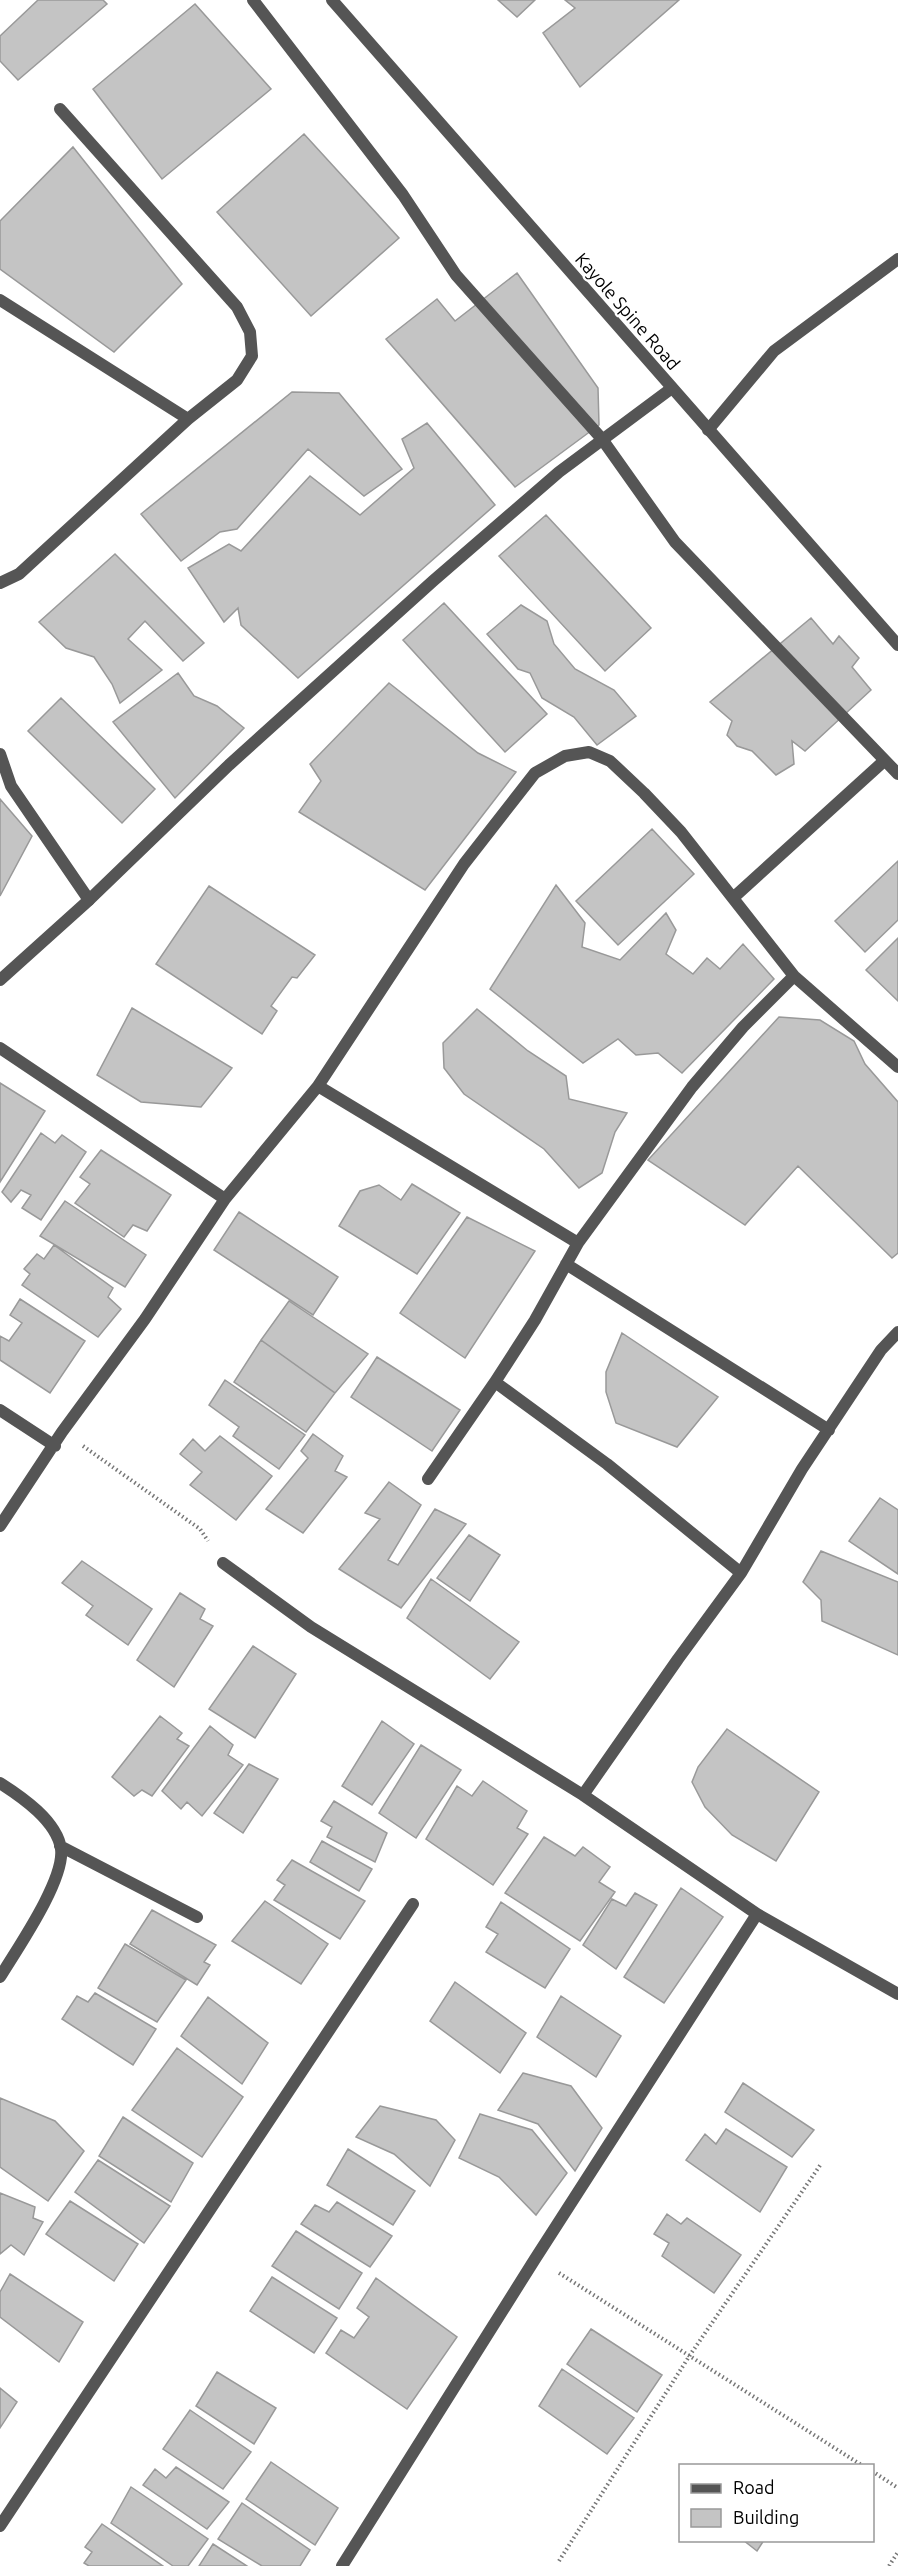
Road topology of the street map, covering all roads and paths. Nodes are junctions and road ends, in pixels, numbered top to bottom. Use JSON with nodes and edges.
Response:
{"nodes":[{"id":1,"x":254,"y":0,"type":"edge"},
{"id":2,"x":332,"y":0,"type":"edge"},
{"id":3,"x":60,"y":109,"type":"dead end"},
{"id":4,"x":898,"y":259,"type":"edge"},
{"id":5,"x":0,"y":300,"type":"edge"},
{"id":6,"x":672,"y":388,"type":"junction"},
{"id":7,"x":188,"y":419,"type":"junction"},
{"id":8,"x":708,"y":430,"type":"junction"},
{"id":9,"x":602,"y":440,"type":"junction"},
{"id":10,"x":0,"y":583,"type":"edge"},
{"id":11,"x":898,"y":645,"type":"edge"},
{"id":12,"x":0,"y":754,"type":"edge"},
{"id":13,"x":884,"y":761,"type":"junction"},
{"id":14,"x":898,"y":774,"type":"edge"},
{"id":15,"x":733,"y":898,"type":"junction"},
{"id":16,"x":89,"y":900,"type":"junction"},
{"id":17,"x":794,"y":976,"type":"junction"},
{"id":18,"x":0,"y":980,"type":"edge"},
{"id":19,"x":0,"y":1048,"type":"edge"},
{"id":20,"x":898,"y":1067,"type":"edge"},
{"id":21,"x":318,"y":1086,"type":"junction"},
{"id":22,"x":225,"y":1199,"type":"junction"},
{"id":23,"x":578,"y":1243,"type":"junction"},
{"id":24,"x":566,"y":1264,"type":"junction"},
{"id":25,"x":898,"y":1332,"type":"edge"},
{"id":26,"x":495,"y":1382,"type":"junction"},
{"id":27,"x":0,"y":1410,"type":"edge"},
{"id":28,"x":829,"y":1430,"type":"junction"},
{"id":29,"x":62,"y":1432,"type":"junction"},
{"id":30,"x":55,"y":1446,"type":"junction"},
{"id":31,"x":428,"y":1479,"type":"dead end"},
{"id":32,"x":0,"y":1526,"type":"edge"},
{"id":33,"x":223,"y":1563,"type":"joint"},
{"id":34,"x":741,"y":1573,"type":"junction"},
{"id":35,"x":0,"y":1783,"type":"edge"},
{"id":36,"x":583,"y":1795,"type":"junction"},
{"id":37,"x":60,"y":1846,"type":"junction"},
{"id":38,"x":413,"y":1904,"type":"dead end"},
{"id":39,"x":757,"y":1914,"type":"junction"},
{"id":40,"x":197,"y":1917,"type":"dead end"},
{"id":41,"x":0,"y":1977,"type":"edge"},
{"id":42,"x":898,"y":1994,"type":"edge"},
{"id":43,"x":821,"y":2164,"type":"dead end"},
{"id":44,"x":535,"y":2259,"type":"junction"},
{"id":45,"x":690,"y":2355,"type":"junction"},
{"id":46,"x":860,"y":2464,"type":"edge"},
{"id":47,"x":874,"y":2472,"type":"edge"},
{"id":48,"x":898,"y":2488,"type":"edge"},
{"id":49,"x":0,"y":2526,"type":"edge"},
{"id":50,"x":898,"y":2552,"type":"edge"},
{"id":51,"x":559,"y":2561,"type":"dead end"},
{"id":52,"x":342,"y":2566,"type":"edge"},
{"id":53,"x":889,"y":2566,"type":"edge"}],
"edges":[{"from":1,"to":9,"type":"street"},
{"from":2,"to":6,"type":"street","name":"Kayole Spine Road"},
{"from":3,"to":7,"type":"street"},
{"from":4,"to":8,"type":"street"},
{"from":5,"to":7,"type":"street"},
{"from":6,"to":8,"type":"street","name":"Kayole Spine Road"},
{"from":6,"to":9,"type":"street"},
{"from":7,"to":10,"type":"street"},
{"from":8,"to":11,"type":"street","name":"Kayole Spine Road"},
{"from":9,"to":13,"type":"street"},
{"from":9,"to":16,"type":"street"},
{"from":12,"to":16,"type":"street"},
{"from":13,"to":14,"type":"street"},
{"from":13,"to":15,"type":"street"},
{"from":15,"to":17,"type":"street"},
{"from":15,"to":21,"type":"street"},
{"from":16,"to":18,"type":"street"},
{"from":17,"to":20,"type":"street"},
{"from":17,"to":23,"type":"street"},
{"from":19,"to":22,"type":"street"},
{"from":21,"to":22,"type":"street"},
{"from":21,"to":23,"type":"street"},
{"from":22,"to":29,"type":"street"},
{"from":23,"to":24,"type":"street"},
{"from":24,"to":26,"type":"street"},
{"from":24,"to":28,"type":"street"},
{"from":25,"to":28,"type":"street"},
{"from":26,"to":31,"type":"street"},
{"from":26,"to":34,"type":"street"},
{"from":27,"to":30,"type":"street"},
{"from":28,"to":34,"type":"street"},
{"from":29,"to":30,"type":"street"},
{"from":29,"to":33,"type":"path"},
{"from":30,"to":32,"type":"street"},
{"from":33,"to":36,"type":"street"},
{"from":34,"to":36,"type":"street"},
{"from":35,"to":37,"type":"street"},
{"from":36,"to":39,"type":"street"},
{"from":37,"to":40,"type":"street"},
{"from":37,"to":41,"type":"street"},
{"from":38,"to":49,"type":"street"},
{"from":39,"to":42,"type":"street"},
{"from":39,"to":44,"type":"street"},
{"from":43,"to":45,"type":"path"},
{"from":44,"to":45,"type":"path"},
{"from":44,"to":52,"type":"street"},
{"from":45,"to":46,"type":"path"},
{"from":45,"to":51,"type":"path"},
{"from":47,"to":48,"type":"path"},
{"from":50,"to":53,"type":"path"}]}
